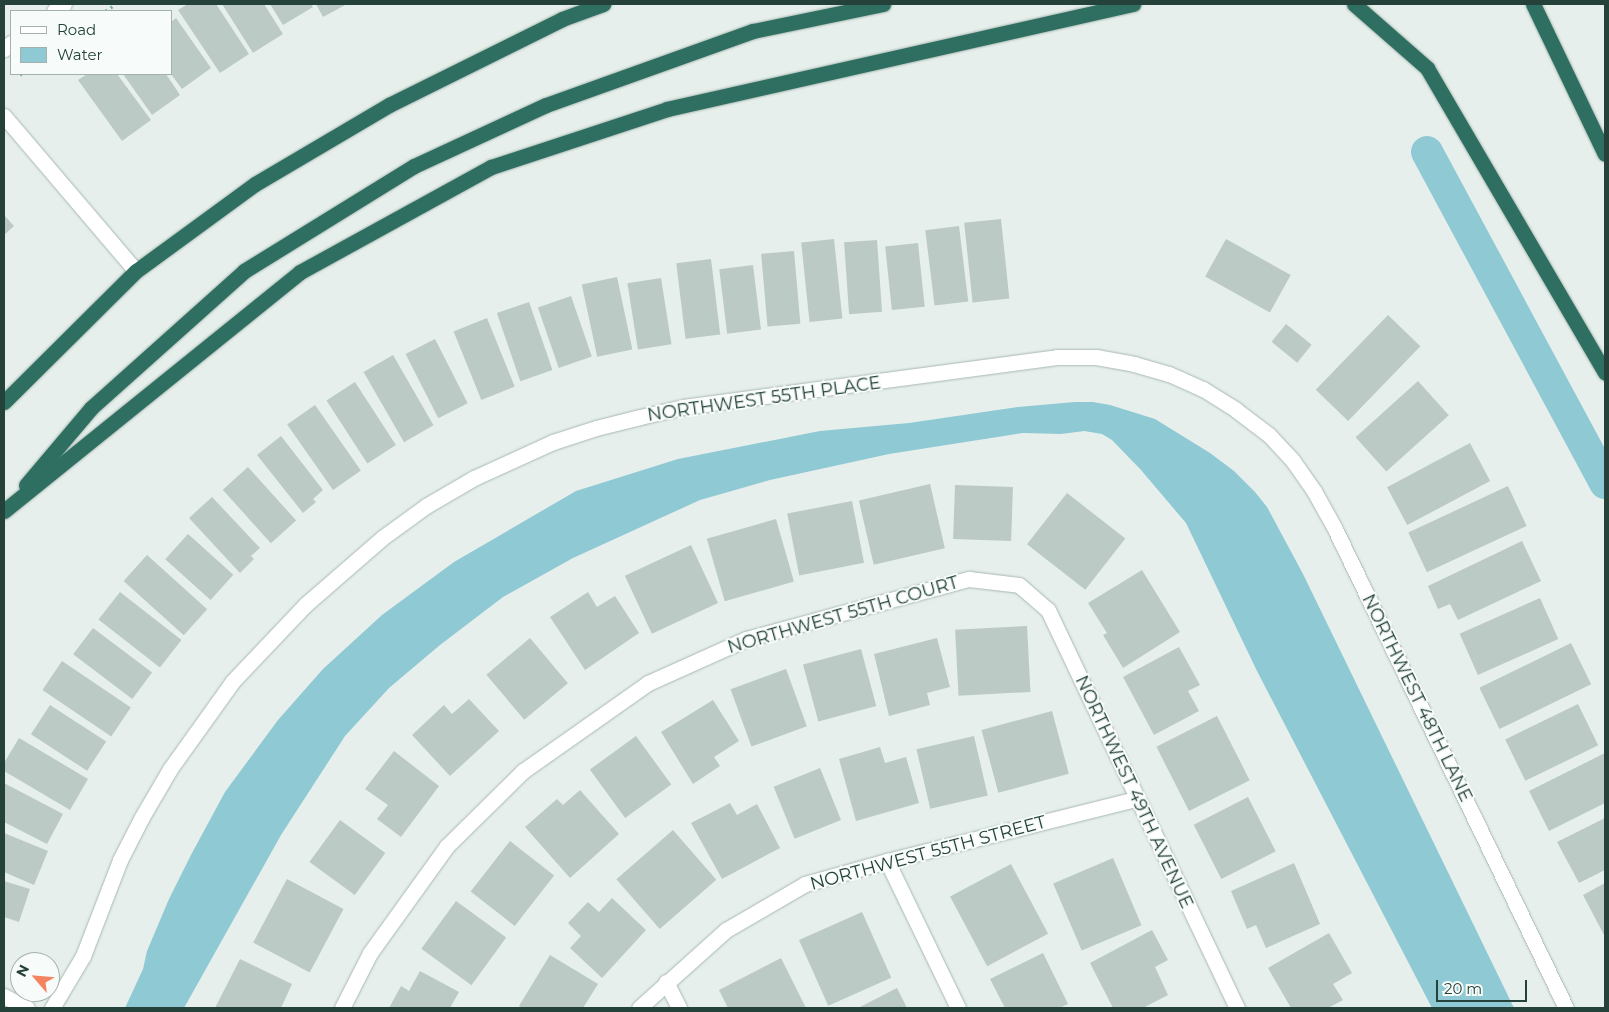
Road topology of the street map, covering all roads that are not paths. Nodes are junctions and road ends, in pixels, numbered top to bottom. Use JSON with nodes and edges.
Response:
{"nodes":[{"id":1,"x":603,"y":4,"type":"edge"},
{"id":2,"x":883,"y":4,"type":"edge"},
{"id":3,"x":1133,"y":4,"type":"edge"},
{"id":4,"x":1354,"y":4,"type":"edge"},
{"id":5,"x":1533,"y":4,"type":"edge"},
{"id":6,"x":4,"y":116,"type":"edge"},
{"id":7,"x":1605,"y":154,"type":"edge"},
{"id":8,"x":136,"y":271,"type":"junction"},
{"id":9,"x":1605,"y":373,"type":"edge"},
{"id":10,"x":4,"y":402,"type":"edge"},
{"id":11,"x":1236,"y":410,"type":"joint"},
{"id":12,"x":4,"y":511,"type":"edge"},
{"id":13,"x":1018,"y":585,"type":"joint"},
{"id":14,"x":1136,"y":799,"type":"junction"},
{"id":15,"x":886,"y":861,"type":"junction"},
{"id":16,"x":666,"y":982,"type":"junction"},
{"id":17,"x":4,"y":996,"type":"edge"},
{"id":18,"x":28,"y":1008,"type":"edge"},
{"id":19,"x":52,"y":1008,"type":"edge"},
{"id":20,"x":342,"y":1008,"type":"edge"},
{"id":21,"x":639,"y":1008,"type":"edge"},
{"id":22,"x":679,"y":1008,"type":"edge"},
{"id":23,"x":958,"y":1008,"type":"edge"},
{"id":24,"x":1237,"y":1008,"type":"edge"},
{"id":25,"x":1566,"y":1008,"type":"edge"}],
"edges":[{"from":1,"to":8,"type":"highway"},
{"from":2,"to":12,"type":"highway"},
{"from":3,"to":12,"type":"highway"},
{"from":4,"to":9,"type":"highway"},
{"from":5,"to":7,"type":"highway"},
{"from":6,"to":8,"type":"street"},
{"from":8,"to":10,"type":"highway"},
{"from":11,"to":19,"type":"street","name":"NORTHWEST 55TH PLACE"},
{"from":11,"to":25,"type":"street","name":"NORTHWEST 48TH LANE"},
{"from":13,"to":14,"type":"street","name":"NORTHWEST 49TH AVENUE"},
{"from":13,"to":20,"type":"street","name":"NORTHWEST 55TH COURT"},
{"from":14,"to":15,"type":"street","name":"NORTHWEST 55TH STREET"},
{"from":14,"to":24,"type":"street","name":"NORTHWEST 49TH AVENUE"},
{"from":15,"to":16,"type":"street","name":"NORTHWEST 55TH STREET"},
{"from":15,"to":23,"type":"street"},
{"from":16,"to":21,"type":"street","name":"NORTHWEST 55TH STREET"},
{"from":16,"to":22,"type":"street"},
{"from":17,"to":18,"type":"street"}]}
